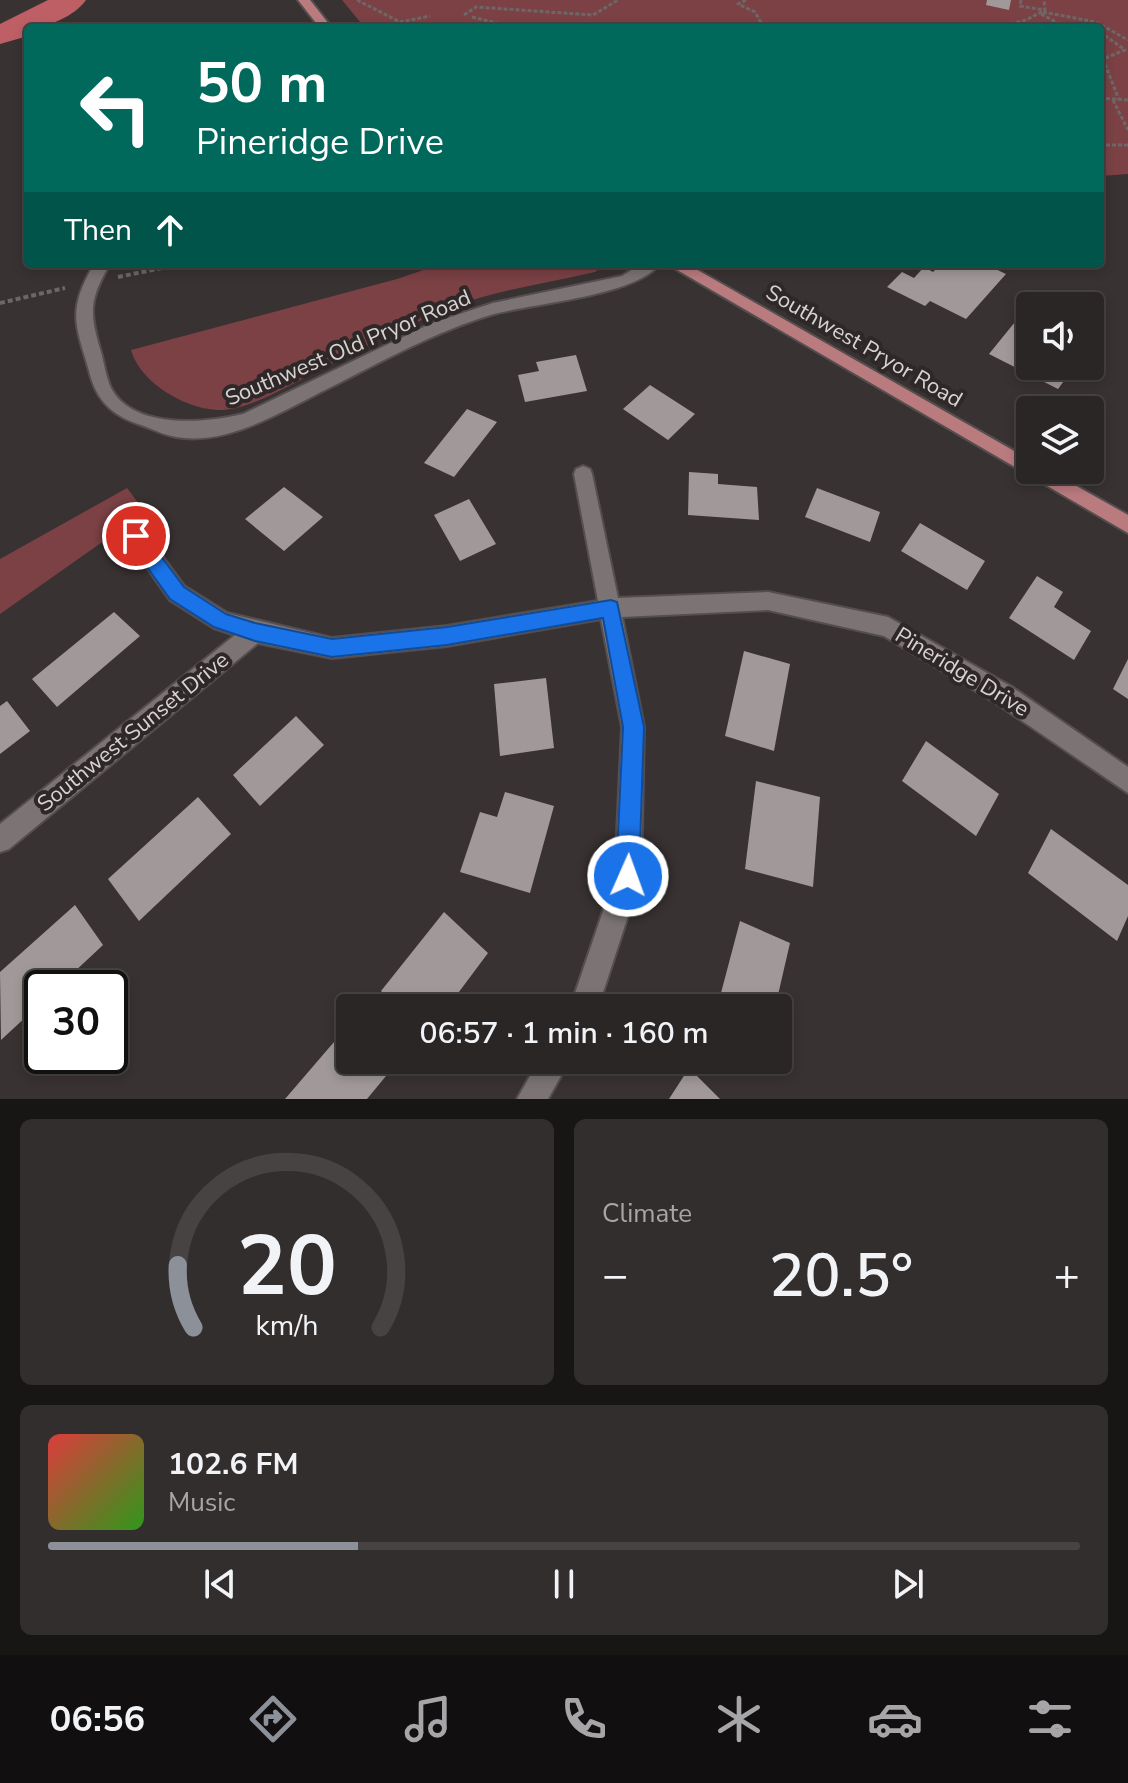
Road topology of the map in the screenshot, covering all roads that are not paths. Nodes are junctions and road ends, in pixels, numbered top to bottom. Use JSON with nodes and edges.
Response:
{"nodes":[{"id":1,"x":304,"y":0,"type":"edge"},
{"id":2,"x":323,"y":24,"type":"edge"},
{"id":3,"x":100,"y":268,"type":"edge"},
{"id":4,"x":646,"y":268,"type":"edge"},
{"id":5,"x":682,"y":268,"type":"edge"},
{"id":6,"x":1016,"y":461,"type":"edge"},
{"id":7,"x":583,"y":474,"type":"dead end"},
{"id":8,"x":1056,"y":484,"type":"edge"},
{"id":9,"x":1128,"y":525,"type":"edge"},
{"id":10,"x":136,"y":536,"type":"dead end"},
{"id":11,"x":611,"y":608,"type":"junction"},
{"id":12,"x":255,"y":632,"type":"junction"},
{"id":13,"x":1128,"y":781,"type":"edge"},
{"id":14,"x":0,"y":840,"type":"edge"},
{"id":15,"x":589,"y":994,"type":"edge"},
{"id":16,"x":547,"y":1074,"type":"edge"},
{"id":17,"x":531,"y":1099,"type":"edge"}],
"edges":[{"from":1,"to":2,"type":"main road"},
{"from":3,"to":4,"type":"street","name":"Southwest Old Pryor Road"},
{"from":5,"to":6,"type":"main road","name":"Southwest Pryor Road"},
{"from":7,"to":11,"type":"street"},
{"from":8,"to":9,"type":"main road","name":"Southwest Pryor Road"},
{"from":10,"to":12,"type":"street","name":"Southwest Sunset Drive"},
{"from":11,"to":12,"type":"street","name":"Pineridge Drive"},
{"from":11,"to":13,"type":"street","name":"Pineridge Drive"},
{"from":11,"to":15,"type":"street"},
{"from":12,"to":14,"type":"street","name":"Southwest Sunset Drive"},
{"from":16,"to":17,"type":"street"}]}
